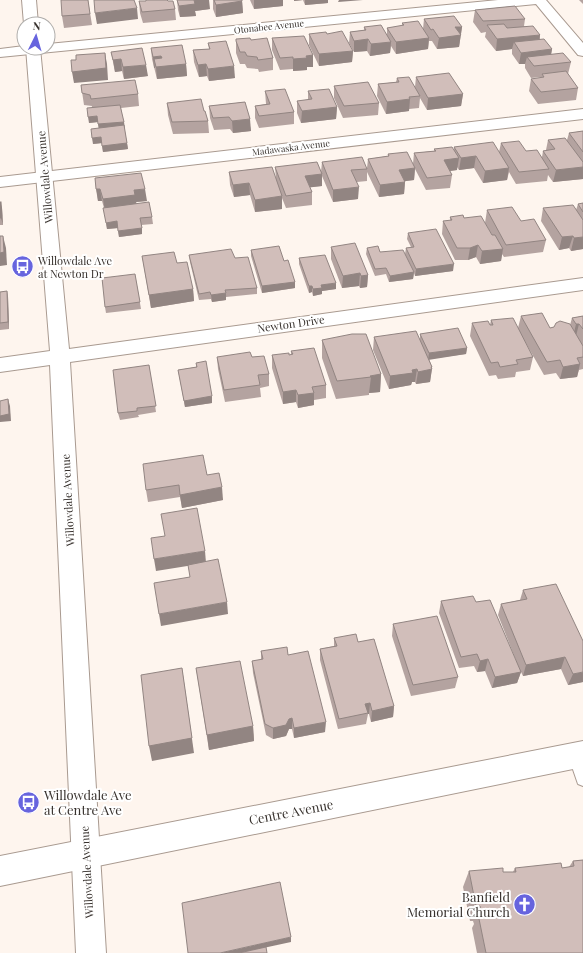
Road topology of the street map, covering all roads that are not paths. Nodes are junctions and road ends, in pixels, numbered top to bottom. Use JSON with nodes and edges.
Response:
{"nodes":[{"id":1,"x":29,"y":0,"type":"edge"},
{"id":2,"x":538,"y":0,"type":"edge"},
{"id":3,"x":30,"y":16,"type":"edge"},
{"id":4,"x":56,"y":47,"type":"edge"},
{"id":5,"x":16,"y":51,"type":"edge"},
{"id":6,"x":583,"y":52,"type":"edge"},
{"id":7,"x":0,"y":53,"type":"edge"},
{"id":8,"x":34,"y":56,"type":"edge"},
{"id":9,"x":583,"y":114,"type":"edge"},
{"id":10,"x":46,"y":177,"type":"junction"},
{"id":11,"x":0,"y":182,"type":"edge"},
{"id":12,"x":583,"y":284,"type":"edge"},
{"id":13,"x":60,"y":356,"type":"junction"},
{"id":14,"x":0,"y":365,"type":"edge"},
{"id":15,"x":580,"y":763,"type":"edge"},
{"id":16,"x":86,"y":853,"type":"junction"},
{"id":17,"x":0,"y":871,"type":"edge"},
{"id":18,"x":91,"y":953,"type":"edge"}],
"edges":[{"from":1,"to":3,"type":"street"},
{"from":2,"to":4,"type":"street","name":"Otonabee Avenue"},
{"from":2,"to":6,"type":"street"},
{"from":5,"to":7,"type":"street","name":"Otonabee Avenue"},
{"from":8,"to":10,"type":"street","name":"Willowdale Avenue"},
{"from":9,"to":10,"type":"street","name":"Madawaska Avenue"},
{"from":10,"to":11,"type":"street","name":"Madawaska Avenue"},
{"from":10,"to":13,"type":"street","name":"Willowdale Avenue"},
{"from":12,"to":13,"type":"street","name":"Newton Drive"},
{"from":13,"to":14,"type":"street","name":"Newton Drive"},
{"from":13,"to":16,"type":"street","name":"Willowdale Avenue"},
{"from":15,"to":16,"type":"street","name":"Centre Avenue"},
{"from":16,"to":17,"type":"street","name":"Centre Avenue"},
{"from":16,"to":18,"type":"street","name":"Willowdale Avenue"}]}
